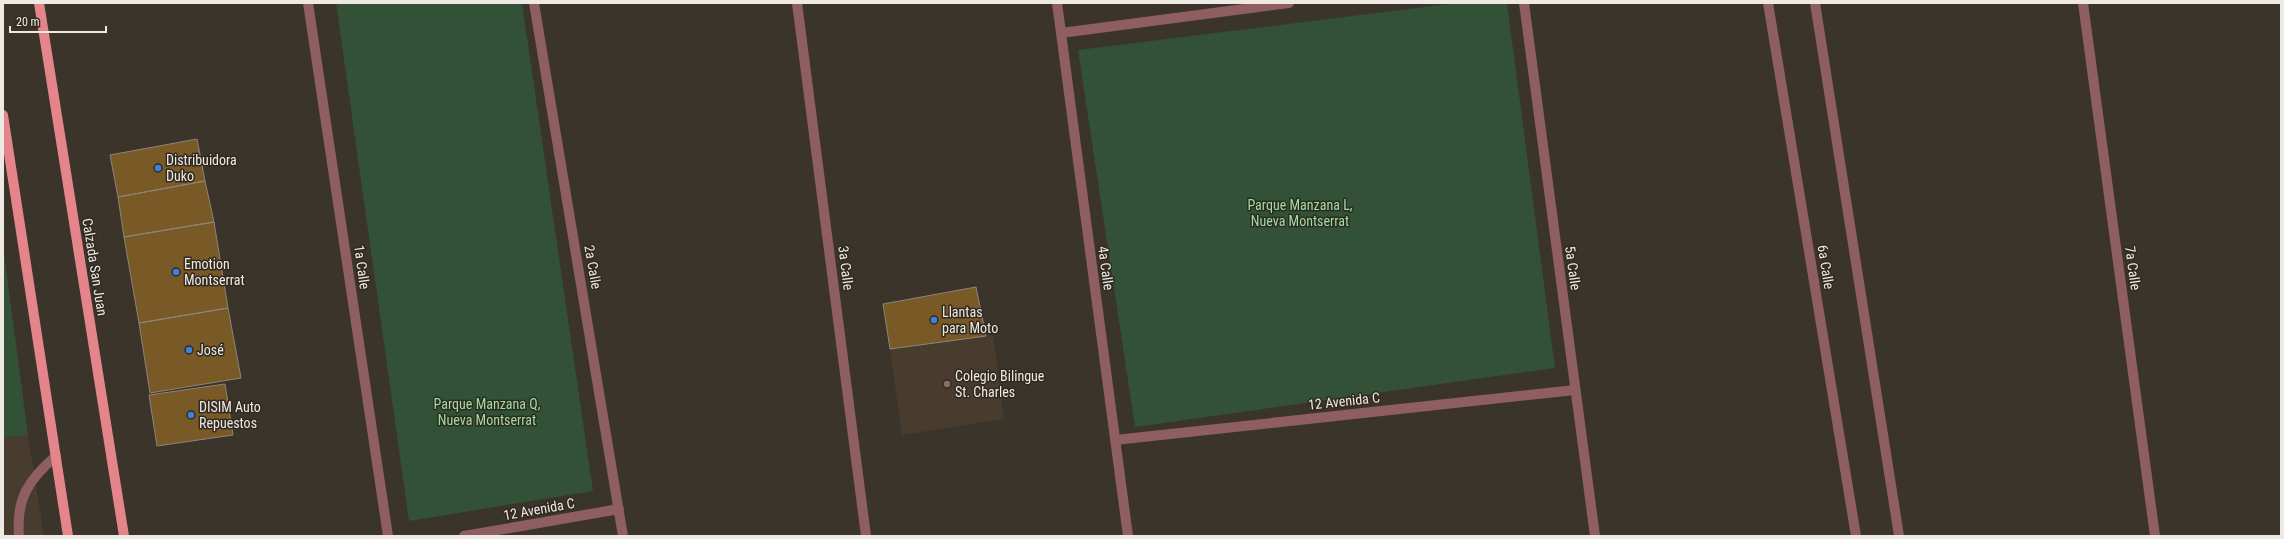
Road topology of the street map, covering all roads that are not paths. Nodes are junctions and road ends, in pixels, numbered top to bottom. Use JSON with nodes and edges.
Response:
{"nodes":[{"id":1,"x":40,"y":3,"type":"edge"},
{"id":2,"x":308,"y":3,"type":"edge"},
{"id":3,"x":534,"y":3,"type":"edge"},
{"id":4,"x":797,"y":3,"type":"edge"},
{"id":5,"x":1057,"y":3,"type":"edge"},
{"id":6,"x":1289,"y":3,"type":"edge"},
{"id":7,"x":1524,"y":3,"type":"edge"},
{"id":8,"x":1768,"y":3,"type":"edge"},
{"id":9,"x":1815,"y":3,"type":"edge"},
{"id":10,"x":2083,"y":3,"type":"edge"},
{"id":11,"x":1061,"y":33,"type":"junction"},
{"id":12,"x":3,"y":115,"type":"edge"},
{"id":13,"x":4,"y":134,"type":"edge"},
{"id":14,"x":1576,"y":390,"type":"junction"},
{"id":15,"x":1115,"y":440,"type":"junction"},
{"id":16,"x":56,"y":456,"type":"junction"},
{"id":17,"x":619,"y":509,"type":"junction"},
{"id":18,"x":19,"y":536,"type":"edge"},
{"id":19,"x":68,"y":536,"type":"edge"},
{"id":20,"x":124,"y":536,"type":"edge"},
{"id":21,"x":388,"y":536,"type":"edge"},
{"id":22,"x":464,"y":536,"type":"edge"},
{"id":23,"x":623,"y":536,"type":"edge"},
{"id":24,"x":866,"y":536,"type":"edge"},
{"id":25,"x":1128,"y":536,"type":"edge"},
{"id":26,"x":1595,"y":536,"type":"edge"},
{"id":27,"x":1856,"y":536,"type":"edge"},
{"id":28,"x":1899,"y":536,"type":"edge"},
{"id":29,"x":2155,"y":536,"type":"edge"}],
"edges":[{"from":1,"to":20,"type":"main road","name":"Calzada San Juan"},
{"from":2,"to":21,"type":"street","name":"1a Calle"},
{"from":3,"to":17,"type":"street","name":"2a Calle"},
{"from":4,"to":24,"type":"street","name":"3a Calle"},
{"from":5,"to":11,"type":"street","name":"4a Calle"},
{"from":6,"to":11,"type":"street"},
{"from":7,"to":14,"type":"street","name":"5a Calle"},
{"from":8,"to":27,"type":"street","name":"6a Calle"},
{"from":9,"to":28,"type":"street"},
{"from":10,"to":29,"type":"street","name":"7a Calle"},
{"from":11,"to":15,"type":"street","name":"4a Calle"},
{"from":12,"to":13,"type":"main road"},
{"from":13,"to":16,"type":"main road"},
{"from":14,"to":15,"type":"street","name":"12 Avenida C"},
{"from":14,"to":26,"type":"street","name":"5a Calle"},
{"from":15,"to":25,"type":"street","name":"4a Calle"},
{"from":16,"to":18,"type":"street"},
{"from":16,"to":19,"type":"main road"},
{"from":17,"to":22,"type":"street","name":"12 Avenida C"},
{"from":17,"to":23,"type":"street","name":"2a Calle"}]}
